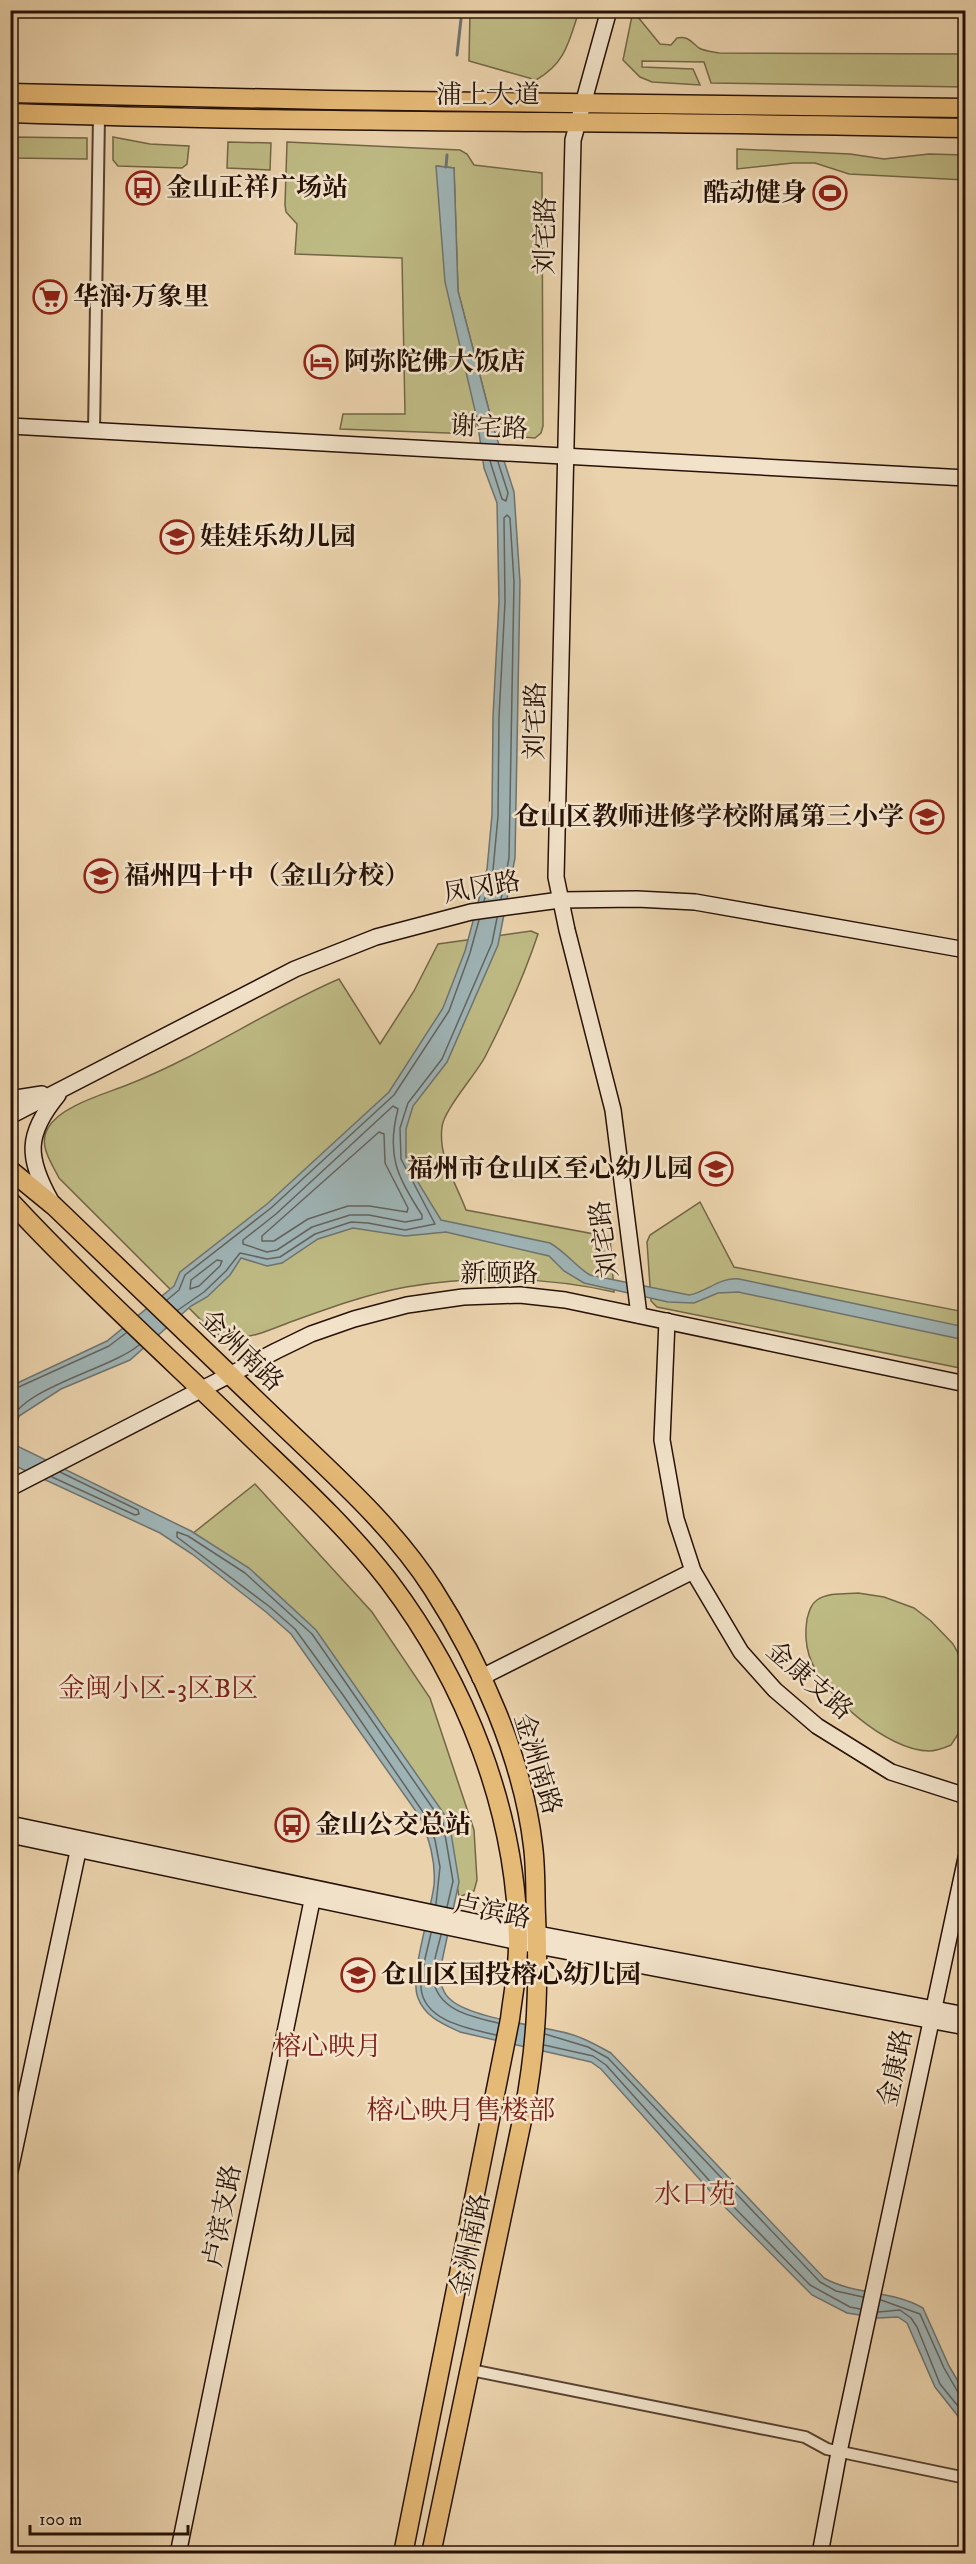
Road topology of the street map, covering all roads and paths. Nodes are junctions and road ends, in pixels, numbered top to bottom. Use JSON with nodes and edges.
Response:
{"nodes":[{"id":1,"x":609,"y":10,"type":"edge"},
{"id":2,"x":10,"y":93,"type":"edge"},
{"id":3,"x":582,"y":101,"type":"junction"},
{"id":4,"x":966,"y":108,"type":"edge"},
{"id":5,"x":10,"y":113,"type":"edge"},
{"id":6,"x":99,"y":116,"type":"junction"},
{"id":7,"x":577,"y":121,"type":"junction"},
{"id":8,"x":966,"y":128,"type":"edge"},
{"id":9,"x":10,"y":426,"type":"edge"},
{"id":10,"x":94,"y":431,"type":"junction"},
{"id":11,"x":566,"y":455,"type":"junction"},
{"id":12,"x":966,"y":478,"type":"edge"},
{"id":13,"x":560,"y":900,"type":"junction"},
{"id":14,"x":966,"y":950,"type":"edge"},
{"id":15,"x":63,"y":1089,"type":"junction"},
{"id":16,"x":10,"y":1099,"type":"edge"},
{"id":17,"x":10,"y":1116,"type":"edge"},
{"id":18,"x":10,"y":1170,"type":"edge"},
{"id":19,"x":10,"y":1201,"type":"edge"},
{"id":20,"x":54,"y":1206,"type":"junction"},
{"id":21,"x":10,"y":1208,"type":"edge"},
{"id":22,"x":27,"y":1219,"type":"junction"},
{"id":23,"x":639,"y":1315,"type":"junction"},
{"id":24,"x":667,"y":1321,"type":"junction"},
{"id":25,"x":231,"y":1376,"type":"junction"},
{"id":26,"x":966,"y":1384,"type":"edge"},
{"id":27,"x":202,"y":1390,"type":"junction"},
{"id":28,"x":10,"y":1488,"type":"edge"},
{"id":29,"x":693,"y":1570,"type":"junction"},
{"id":30,"x":480,"y":1678,"type":"junction"},
{"id":31,"x":966,"y":1796,"type":"edge"},
{"id":32,"x":10,"y":1824,"type":"edge"},
{"id":33,"x":10,"y":1835,"type":"edge"},
{"id":34,"x":80,"y":1845,"type":"junction"},
{"id":35,"x":966,"y":1858,"type":"edge"},
{"id":36,"x":314,"y":1893,"type":"junction"},
{"id":37,"x":518,"y":1936,"type":"junction"},
{"id":38,"x":538,"y":1940,"type":"junction"},
{"id":39,"x":932,"y":2015,"type":"junction"},
{"id":40,"x":966,"y":2015,"type":"edge"},
{"id":41,"x":966,"y":2027,"type":"edge"},
{"id":42,"x":10,"y":2171,"type":"edge"},
{"id":43,"x":471,"y":2370,"type":"junction"},
{"id":44,"x":839,"y":2452,"type":"junction"},
{"id":45,"x":966,"y":2478,"type":"edge"},
{"id":46,"x":178,"y":2553,"type":"edge"},
{"id":47,"x":403,"y":2553,"type":"edge"},
{"id":48,"x":431,"y":2553,"type":"edge"},
{"id":49,"x":820,"y":2553,"type":"edge"}],
"edges":[{"from":1,"to":3,"type":"street","name":"刘宅路"},
{"from":2,"to":3,"type":"main road","name":"浦上大道"},
{"from":3,"to":4,"type":"main road","name":"浦上大道"},
{"from":3,"to":7,"type":"street","name":"刘宅路"},
{"from":5,"to":6,"type":"main road","name":"浦上大道"},
{"from":6,"to":7,"type":"main road","name":"浦上大道"},
{"from":6,"to":10,"type":"street"},
{"from":7,"to":8,"type":"main road","name":"浦上大道"},
{"from":7,"to":11,"type":"street","name":"刘宅路"},
{"from":9,"to":10,"type":"street","name":"谢宅路"},
{"from":10,"to":11,"type":"street","name":"谢宅路"},
{"from":11,"to":12,"type":"street","name":"谢宅路"},
{"from":11,"to":13,"type":"street","name":"刘宅路"},
{"from":13,"to":14,"type":"street","name":"凤冈路"},
{"from":13,"to":15,"type":"street","name":"凤冈路"},
{"from":13,"to":23,"type":"street","name":"刘宅路"},
{"from":15,"to":16,"type":"street"},
{"from":15,"to":17,"type":"street","name":"凤冈路"},
{"from":15,"to":20,"type":"street"},
{"from":18,"to":20,"type":"main road","name":"金洲南路"},
{"from":19,"to":22,"type":"main road","name":"金洲南路"},
{"from":20,"to":25,"type":"main road","name":"金洲南路"},
{"from":21,"to":22,"type":"street"},
{"from":22,"to":27,"type":"main road","name":"金洲南路"},
{"from":23,"to":24,"type":"street","name":"新颐路"},
{"from":23,"to":25,"type":"street","name":"新颐路"},
{"from":24,"to":26,"type":"street","name":"新颐路"},
{"from":24,"to":29,"type":"street","name":"金康支路"},
{"from":25,"to":27,"type":"street","name":"新颐路"},
{"from":25,"to":30,"type":"main road","name":"金洲南路"},
{"from":27,"to":28,"type":"street","name":"新颐路"},
{"from":27,"to":37,"type":"main road","name":"金洲南路"},
{"from":29,"to":30,"type":"street"},
{"from":29,"to":31,"type":"street","name":"金康支路"},
{"from":30,"to":38,"type":"main road","name":"金洲南路"},
{"from":32,"to":34,"type":"street"},
{"from":33,"to":34,"type":"street"},
{"from":34,"to":36,"type":"street"},
{"from":34,"to":42,"type":"street"},
{"from":35,"to":39,"type":"street","name":"金康路"},
{"from":36,"to":37,"type":"street","name":"卢滨路"},
{"from":36,"to":46,"type":"street","name":"卢滨支路"},
{"from":37,"to":38,"type":"street","name":"卢滨路"},
{"from":37,"to":47,"type":"main road","name":"金洲南路"},
{"from":38,"to":39,"type":"street","name":"卢滨路"},
{"from":38,"to":43,"type":"main road","name":"金洲南路"},
{"from":39,"to":40,"type":"street"},
{"from":39,"to":41,"type":"street","name":"卢滨路"},
{"from":39,"to":44,"type":"street","name":"金康路"},
{"from":43,"to":44,"type":"street"},
{"from":43,"to":48,"type":"main road","name":"金洲南路"},
{"from":44,"to":45,"type":"street"},
{"from":44,"to":49,"type":"street"}]}
